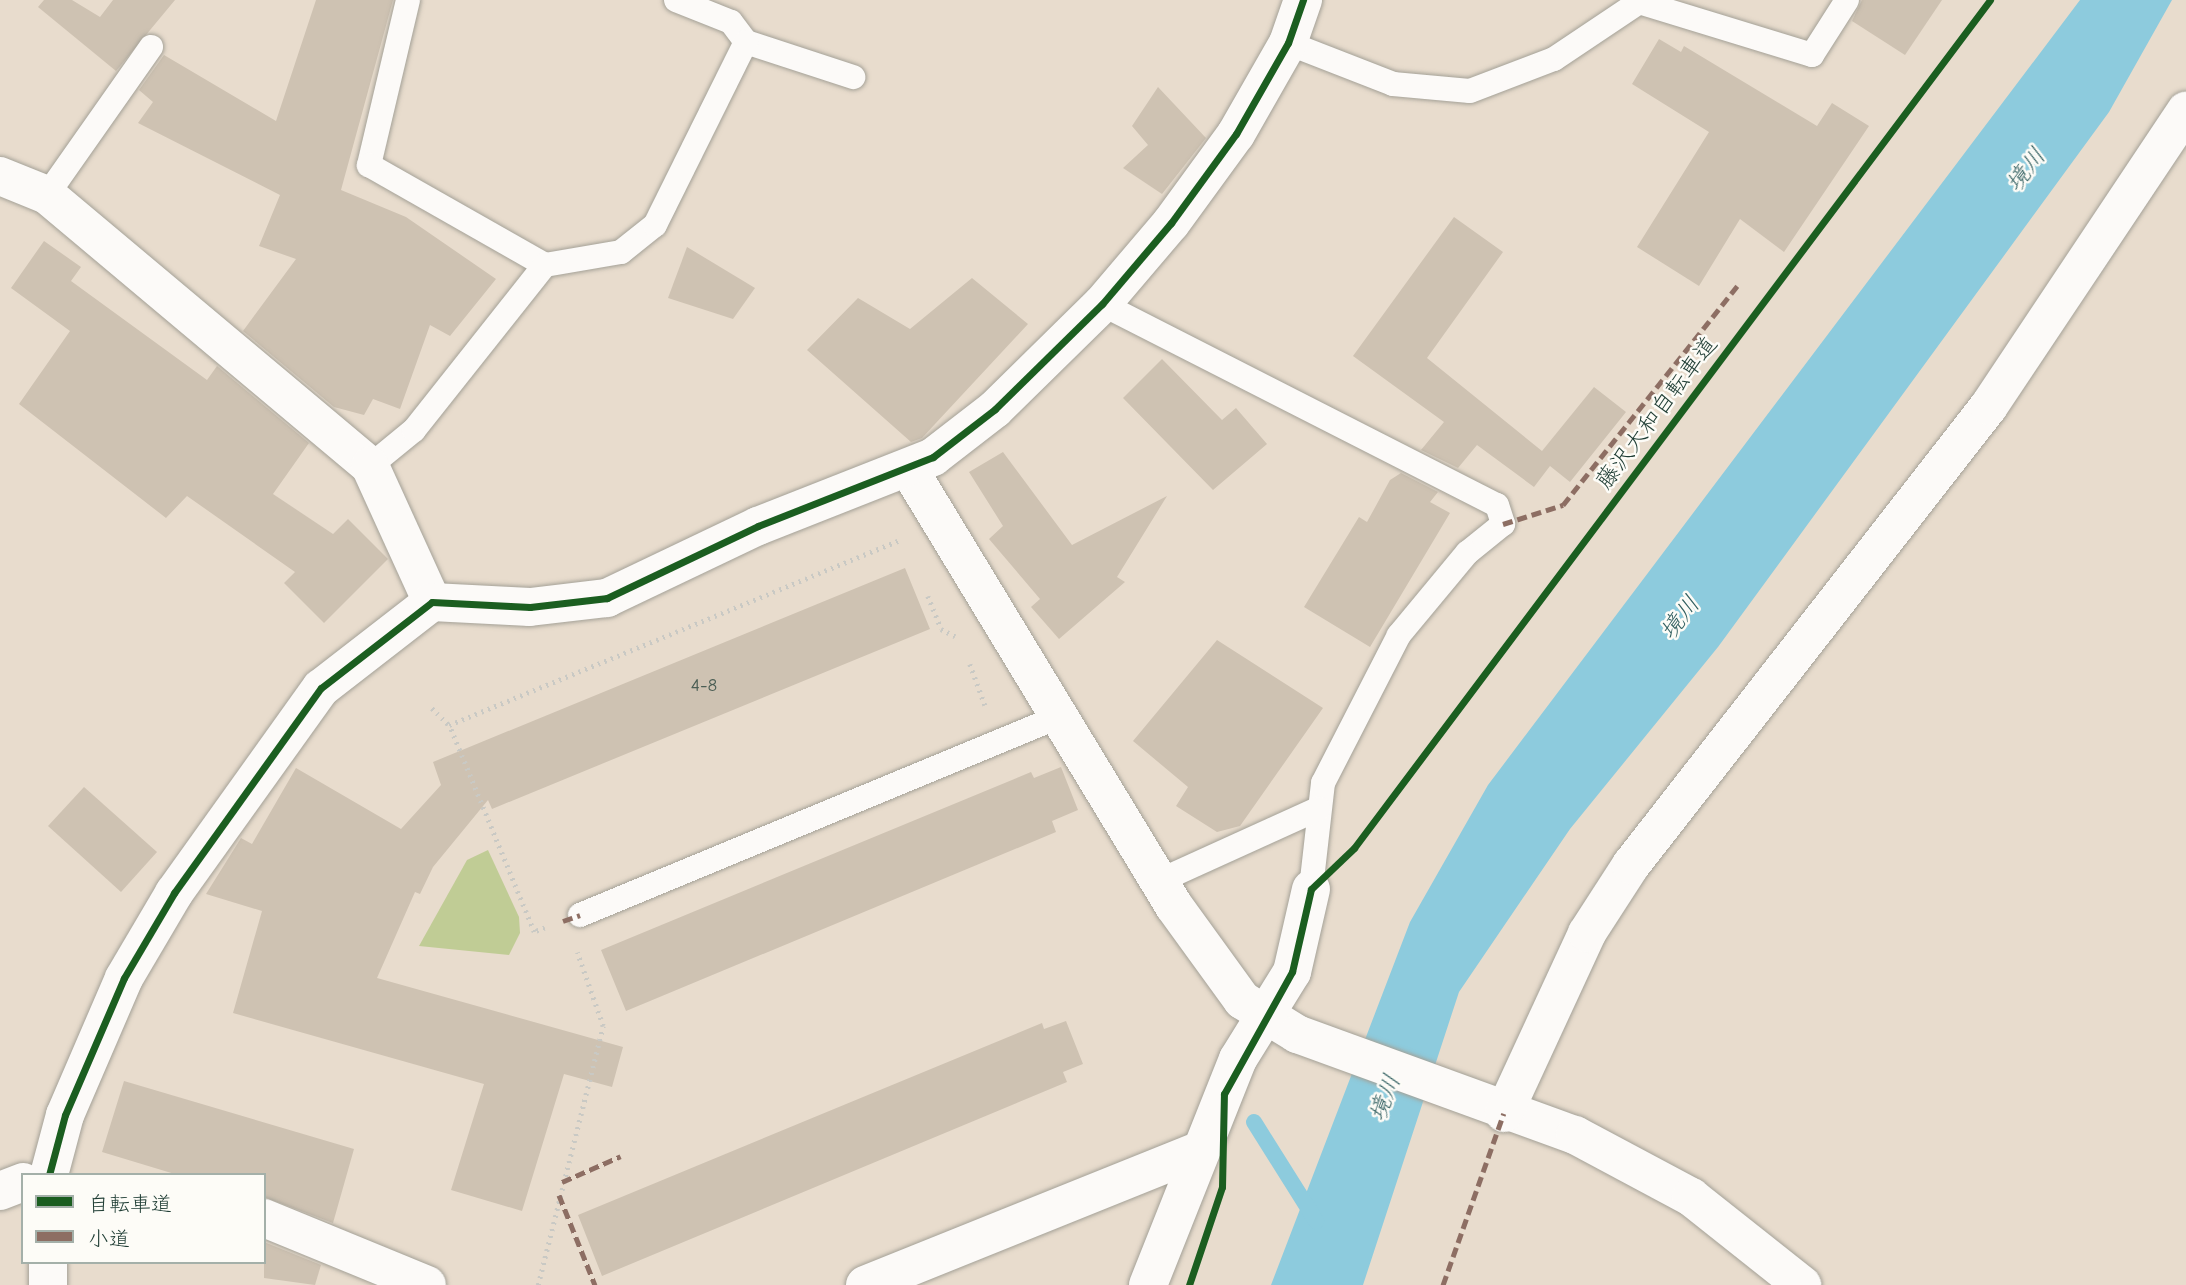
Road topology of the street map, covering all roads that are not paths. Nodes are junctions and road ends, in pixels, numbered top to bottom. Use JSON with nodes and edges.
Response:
{"nodes":[{"id":1,"x":408,"y":0,"type":"edge"},
{"id":2,"x":676,"y":0,"type":"edge"},
{"id":3,"x":1303,"y":0,"type":"edge"},
{"id":4,"x":1847,"y":0,"type":"edge"},
{"id":5,"x":746,"y":42,"type":"junction"},
{"id":6,"x":1288,"y":43,"type":"junction"},
{"id":7,"x":151,"y":47,"type":"dead end"},
{"id":8,"x":853,"y":77,"type":"dead end"},
{"id":9,"x":2186,"y":111,"type":"edge"},
{"id":10,"x":0,"y":176,"type":"edge"},
{"id":11,"x":47,"y":195,"type":"junction"},
{"id":12,"x":545,"y":265,"type":"junction"},
{"id":13,"x":1102,"y":304,"type":"junction"},
{"id":14,"x":370,"y":466,"type":"junction"},
{"id":15,"x":910,"y":471,"type":"junction"},
{"id":16,"x":432,"y":602,"type":"junction"},
{"id":17,"x":1058,"y":717,"type":"junction"},
{"id":18,"x":1318,"y":809,"type":"junction"},
{"id":19,"x":1159,"y":881,"type":"junction"},
{"id":20,"x":1311,"y":889,"type":"joint"},
{"id":21,"x":580,"y":915,"type":"dead end"},
{"id":22,"x":1280,"y":1025,"type":"junction"},
{"id":23,"x":1500,"y":1109,"type":"junction"},
{"id":24,"x":1199,"y":1151,"type":"junction"},
{"id":25,"x":49,"y":1173,"type":"edge"},
{"id":26,"x":21,"y":1184,"type":"edge"},
{"id":27,"x":0,"y":1191,"type":"edge"},
{"id":28,"x":266,"y":1219,"type":"edge"},
{"id":29,"x":48,"y":1264,"type":"edge"},
{"id":30,"x":48,"y":1285,"type":"edge"},
{"id":31,"x":427,"y":1285,"type":"edge"},
{"id":32,"x":865,"y":1285,"type":"edge"},
{"id":33,"x":1148,"y":1285,"type":"edge"},
{"id":34,"x":1802,"y":1285,"type":"edge"}],
"edges":[{"from":1,"to":12,"type":"lane"},
{"from":2,"to":5,"type":"lane"},
{"from":3,"to":6,"type":"street"},
{"from":4,"to":6,"type":"lane"},
{"from":5,"to":8,"type":"lane"},
{"from":5,"to":12,"type":"lane"},
{"from":6,"to":13,"type":"street"},
{"from":7,"to":11,"type":"lane"},
{"from":9,"to":23,"type":"street"},
{"from":10,"to":11,"type":"street"},
{"from":11,"to":14,"type":"street"},
{"from":12,"to":14,"type":"lane"},
{"from":13,"to":15,"type":"street"},
{"from":13,"to":18,"type":"lane"},
{"from":14,"to":16,"type":"street"},
{"from":15,"to":16,"type":"street"},
{"from":15,"to":17,"type":"street"},
{"from":16,"to":25,"type":"street"},
{"from":17,"to":19,"type":"street"},
{"from":17,"to":21,"type":"lane"},
{"from":18,"to":19,"type":"lane"},
{"from":18,"to":20,"type":"lane"},
{"from":19,"to":22,"type":"street"},
{"from":20,"to":22,"type":"street"},
{"from":22,"to":23,"type":"street"},
{"from":22,"to":24,"type":"street"},
{"from":23,"to":34,"type":"street"},
{"from":24,"to":32,"type":"street"},
{"from":24,"to":33,"type":"street"},
{"from":26,"to":27,"type":"street"},
{"from":28,"to":31,"type":"street"},
{"from":29,"to":30,"type":"street"}]}
